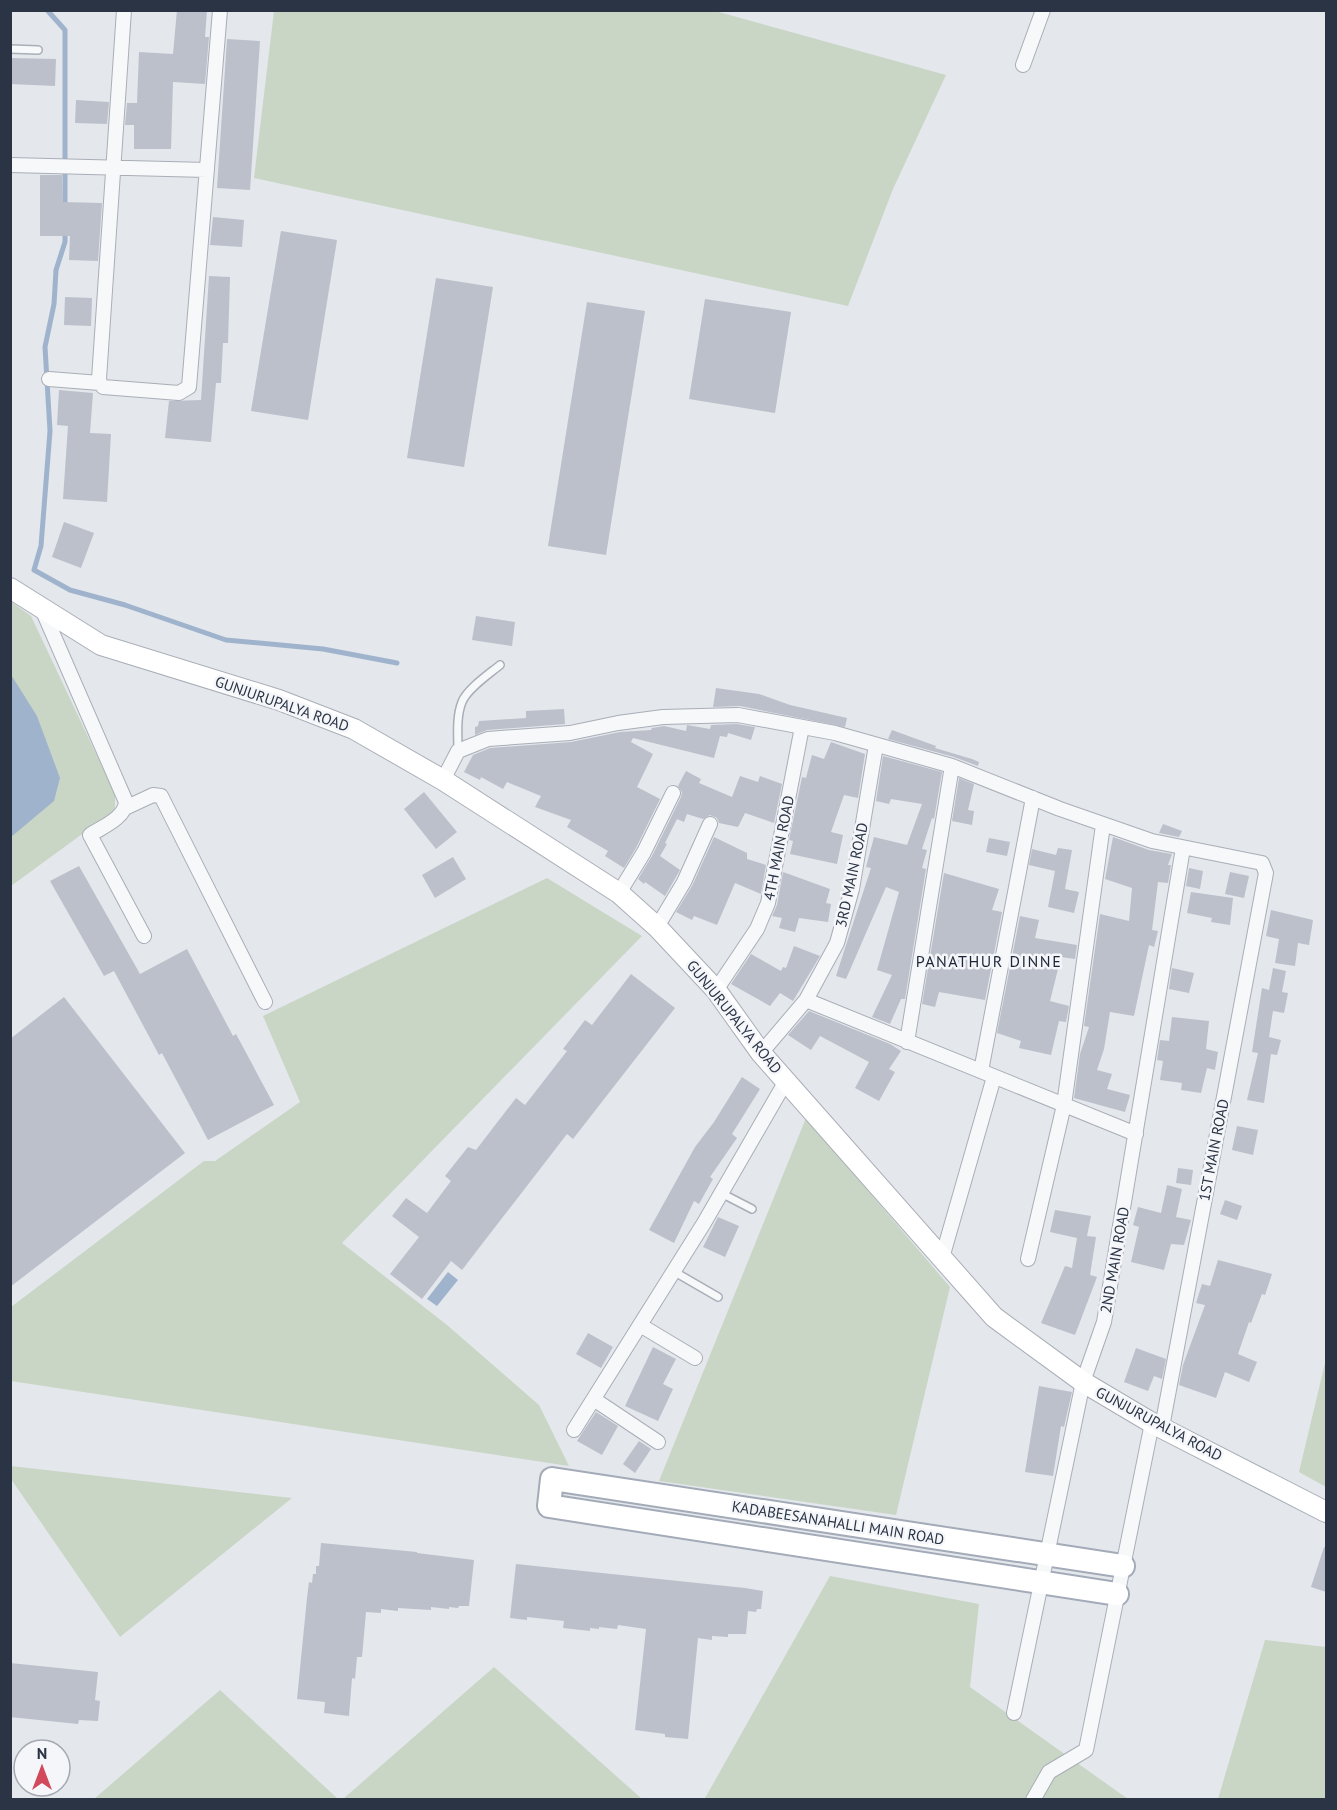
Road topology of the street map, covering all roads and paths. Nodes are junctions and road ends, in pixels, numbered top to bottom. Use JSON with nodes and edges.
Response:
{"nodes":[{"id":1,"x":124,"y":10,"type":"edge"},
{"id":2,"x":220,"y":10,"type":"edge"},
{"id":3,"x":1043,"y":10,"type":"edge"},
{"id":4,"x":10,"y":49,"type":"edge"},
{"id":5,"x":38,"y":50,"type":"dead end"},
{"id":6,"x":1023,"y":65,"type":"dead end"},
{"id":7,"x":10,"y":165,"type":"edge"},
{"id":8,"x":114,"y":168,"type":"junction"},
{"id":9,"x":207,"y":170,"type":"junction"},
{"id":10,"x":49,"y":379,"type":"dead end"},
{"id":11,"x":100,"y":383,"type":"junction"},
{"id":12,"x":10,"y":588,"type":"edge"},
{"id":13,"x":42,"y":609,"type":"junction"},
{"id":14,"x":500,"y":665,"type":"dead end"},
{"id":15,"x":802,"y":728,"type":"junction"},
{"id":16,"x":876,"y":745,"type":"junction"},
{"id":17,"x":458,"y":751,"type":"junction"},
{"id":18,"x":952,"y":766,"type":"junction"},
{"id":19,"x":443,"y":780,"type":"junction"},
{"id":20,"x":673,"y":793,"type":"dead end"},
{"id":21,"x":1033,"y":798,"type":"junction"},
{"id":22,"x":126,"y":808,"type":"junction"},
{"id":23,"x":710,"y":824,"type":"dead end"},
{"id":24,"x":1103,"y":825,"type":"junction"},
{"id":25,"x":1183,"y":848,"type":"junction"},
{"id":26,"x":619,"y":893,"type":"junction"},
{"id":27,"x":657,"y":927,"type":"junction"},
{"id":28,"x":144,"y":936,"type":"dead end"},
{"id":29,"x":716,"y":990,"type":"junction"},
{"id":30,"x":806,"y":1000,"type":"junction"},
{"id":31,"x":265,"y":1002,"type":"dead end"},
{"id":32,"x":907,"y":1042,"type":"junction"},
{"id":33,"x":761,"y":1053,"type":"junction"},
{"id":34,"x":981,"y":1071,"type":"junction"},
{"id":35,"x":994,"y":1077,"type":"junction"},
{"id":36,"x":786,"y":1081,"type":"junction"},
{"id":37,"x":1064,"y":1105,"type":"junction"},
{"id":38,"x":1136,"y":1134,"type":"junction"},
{"id":39,"x":721,"y":1193,"type":"junction"},
{"id":40,"x":752,"y":1209,"type":"dead end"},
{"id":41,"x":942,"y":1258,"type":"junction"},
{"id":42,"x":1028,"y":1259,"type":"dead end"},
{"id":43,"x":673,"y":1271,"type":"junction"},
{"id":44,"x":718,"y":1297,"type":"dead end"},
{"id":45,"x":640,"y":1325,"type":"junction"},
{"id":46,"x":695,"y":1358,"type":"dead end"},
{"id":47,"x":1083,"y":1382,"type":"junction"},
{"id":48,"x":595,"y":1400,"type":"junction"},
{"id":49,"x":1157,"y":1425,"type":"junction"},
{"id":50,"x":574,"y":1430,"type":"dead end"},
{"id":51,"x":658,"y":1442,"type":"dead end"},
{"id":52,"x":1326,"y":1512,"type":"edge"},
{"id":53,"x":1047,"y":1556,"type":"junction"},
{"id":54,"x":1123,"y":1566,"type":"junction"},
{"id":55,"x":1041,"y":1584,"type":"junction"},
{"id":56,"x":1117,"y":1594,"type":"junction"},
{"id":57,"x":1014,"y":1713,"type":"dead end"},
{"id":58,"x":1033,"y":1800,"type":"edge"}],
"edges":[{"from":1,"to":8,"type":"street"},
{"from":2,"to":9,"type":"street"},
{"from":3,"to":6,"type":"street"},
{"from":4,"to":5,"type":"lane"},
{"from":7,"to":8,"type":"street"},
{"from":8,"to":9,"type":"street"},
{"from":8,"to":11,"type":"street"},
{"from":9,"to":11,"type":"street"},
{"from":10,"to":11,"type":"street"},
{"from":12,"to":13,"type":"street","name":"GUNJURUPALYA ROAD"},
{"from":13,"to":19,"type":"street","name":"GUNJURUPALYA ROAD"},
{"from":13,"to":22,"type":"street"},
{"from":14,"to":17,"type":"lane"},
{"from":15,"to":16,"type":"street"},
{"from":15,"to":17,"type":"street"},
{"from":15,"to":29,"type":"street","name":"4TH MAIN ROAD"},
{"from":16,"to":18,"type":"street"},
{"from":16,"to":30,"type":"street","name":"3RD MAIN ROAD"},
{"from":17,"to":19,"type":"street"},
{"from":18,"to":21,"type":"street"},
{"from":18,"to":32,"type":"street"},
{"from":19,"to":26,"type":"street","name":"GUNJURUPALYA ROAD"},
{"from":20,"to":26,"type":"street"},
{"from":21,"to":24,"type":"street"},
{"from":21,"to":34,"type":"street"},
{"from":22,"to":28,"type":"street"},
{"from":22,"to":31,"type":"street"},
{"from":23,"to":27,"type":"street"},
{"from":24,"to":25,"type":"street"},
{"from":24,"to":37,"type":"street"},
{"from":25,"to":38,"type":"street","name":"2ND MAIN ROAD"},
{"from":25,"to":49,"type":"street","name":"1ST MAIN ROAD"},
{"from":26,"to":27,"type":"street","name":"GUNJURUPALYA ROAD"},
{"from":27,"to":29,"type":"street","name":"GUNJURUPALYA ROAD"},
{"from":29,"to":33,"type":"street","name":"GUNJURUPALYA ROAD"},
{"from":30,"to":32,"type":"street"},
{"from":30,"to":33,"type":"street","name":"3RD MAIN ROAD"},
{"from":32,"to":34,"type":"street"},
{"from":33,"to":36,"type":"street","name":"GUNJURUPALYA ROAD"},
{"from":34,"to":35,"type":"street"},
{"from":35,"to":37,"type":"street"},
{"from":35,"to":41,"type":"street"},
{"from":36,"to":39,"type":"street"},
{"from":36,"to":41,"type":"street","name":"GUNJURUPALYA ROAD"},
{"from":37,"to":38,"type":"street"},
{"from":37,"to":42,"type":"street"},
{"from":38,"to":47,"type":"street","name":"2ND MAIN ROAD"},
{"from":39,"to":40,"type":"lane"},
{"from":39,"to":43,"type":"street"},
{"from":41,"to":47,"type":"street","name":"GUNJURUPALYA ROAD"},
{"from":43,"to":44,"type":"lane"},
{"from":43,"to":45,"type":"street"},
{"from":45,"to":46,"type":"street"},
{"from":45,"to":48,"type":"street"},
{"from":47,"to":49,"type":"street","name":"GUNJURUPALYA ROAD"},
{"from":47,"to":53,"type":"street","name":"2ND MAIN ROAD"},
{"from":48,"to":50,"type":"street"},
{"from":48,"to":51,"type":"street"},
{"from":49,"to":52,"type":"street","name":"GUNJURUPALYA ROAD"},
{"from":49,"to":54,"type":"street","name":"1ST MAIN ROAD"},
{"from":53,"to":54,"type":"main road","name":"KADABEESANAHALLI MAIN ROAD"},
{"from":53,"to":55,"type":"street","name":"2ND MAIN ROAD"},
{"from":53,"to":55,"type":"main road","name":"KADABEESANAHALLI MAIN ROAD"},
{"from":54,"to":56,"type":"street","name":"1ST MAIN ROAD"},
{"from":55,"to":56,"type":"main road","name":"KADABEESANAHALLI MAIN ROAD"},
{"from":55,"to":57,"type":"street","name":"2ND MAIN ROAD"},
{"from":56,"to":58,"type":"street","name":"1ST MAIN ROAD"}]}
